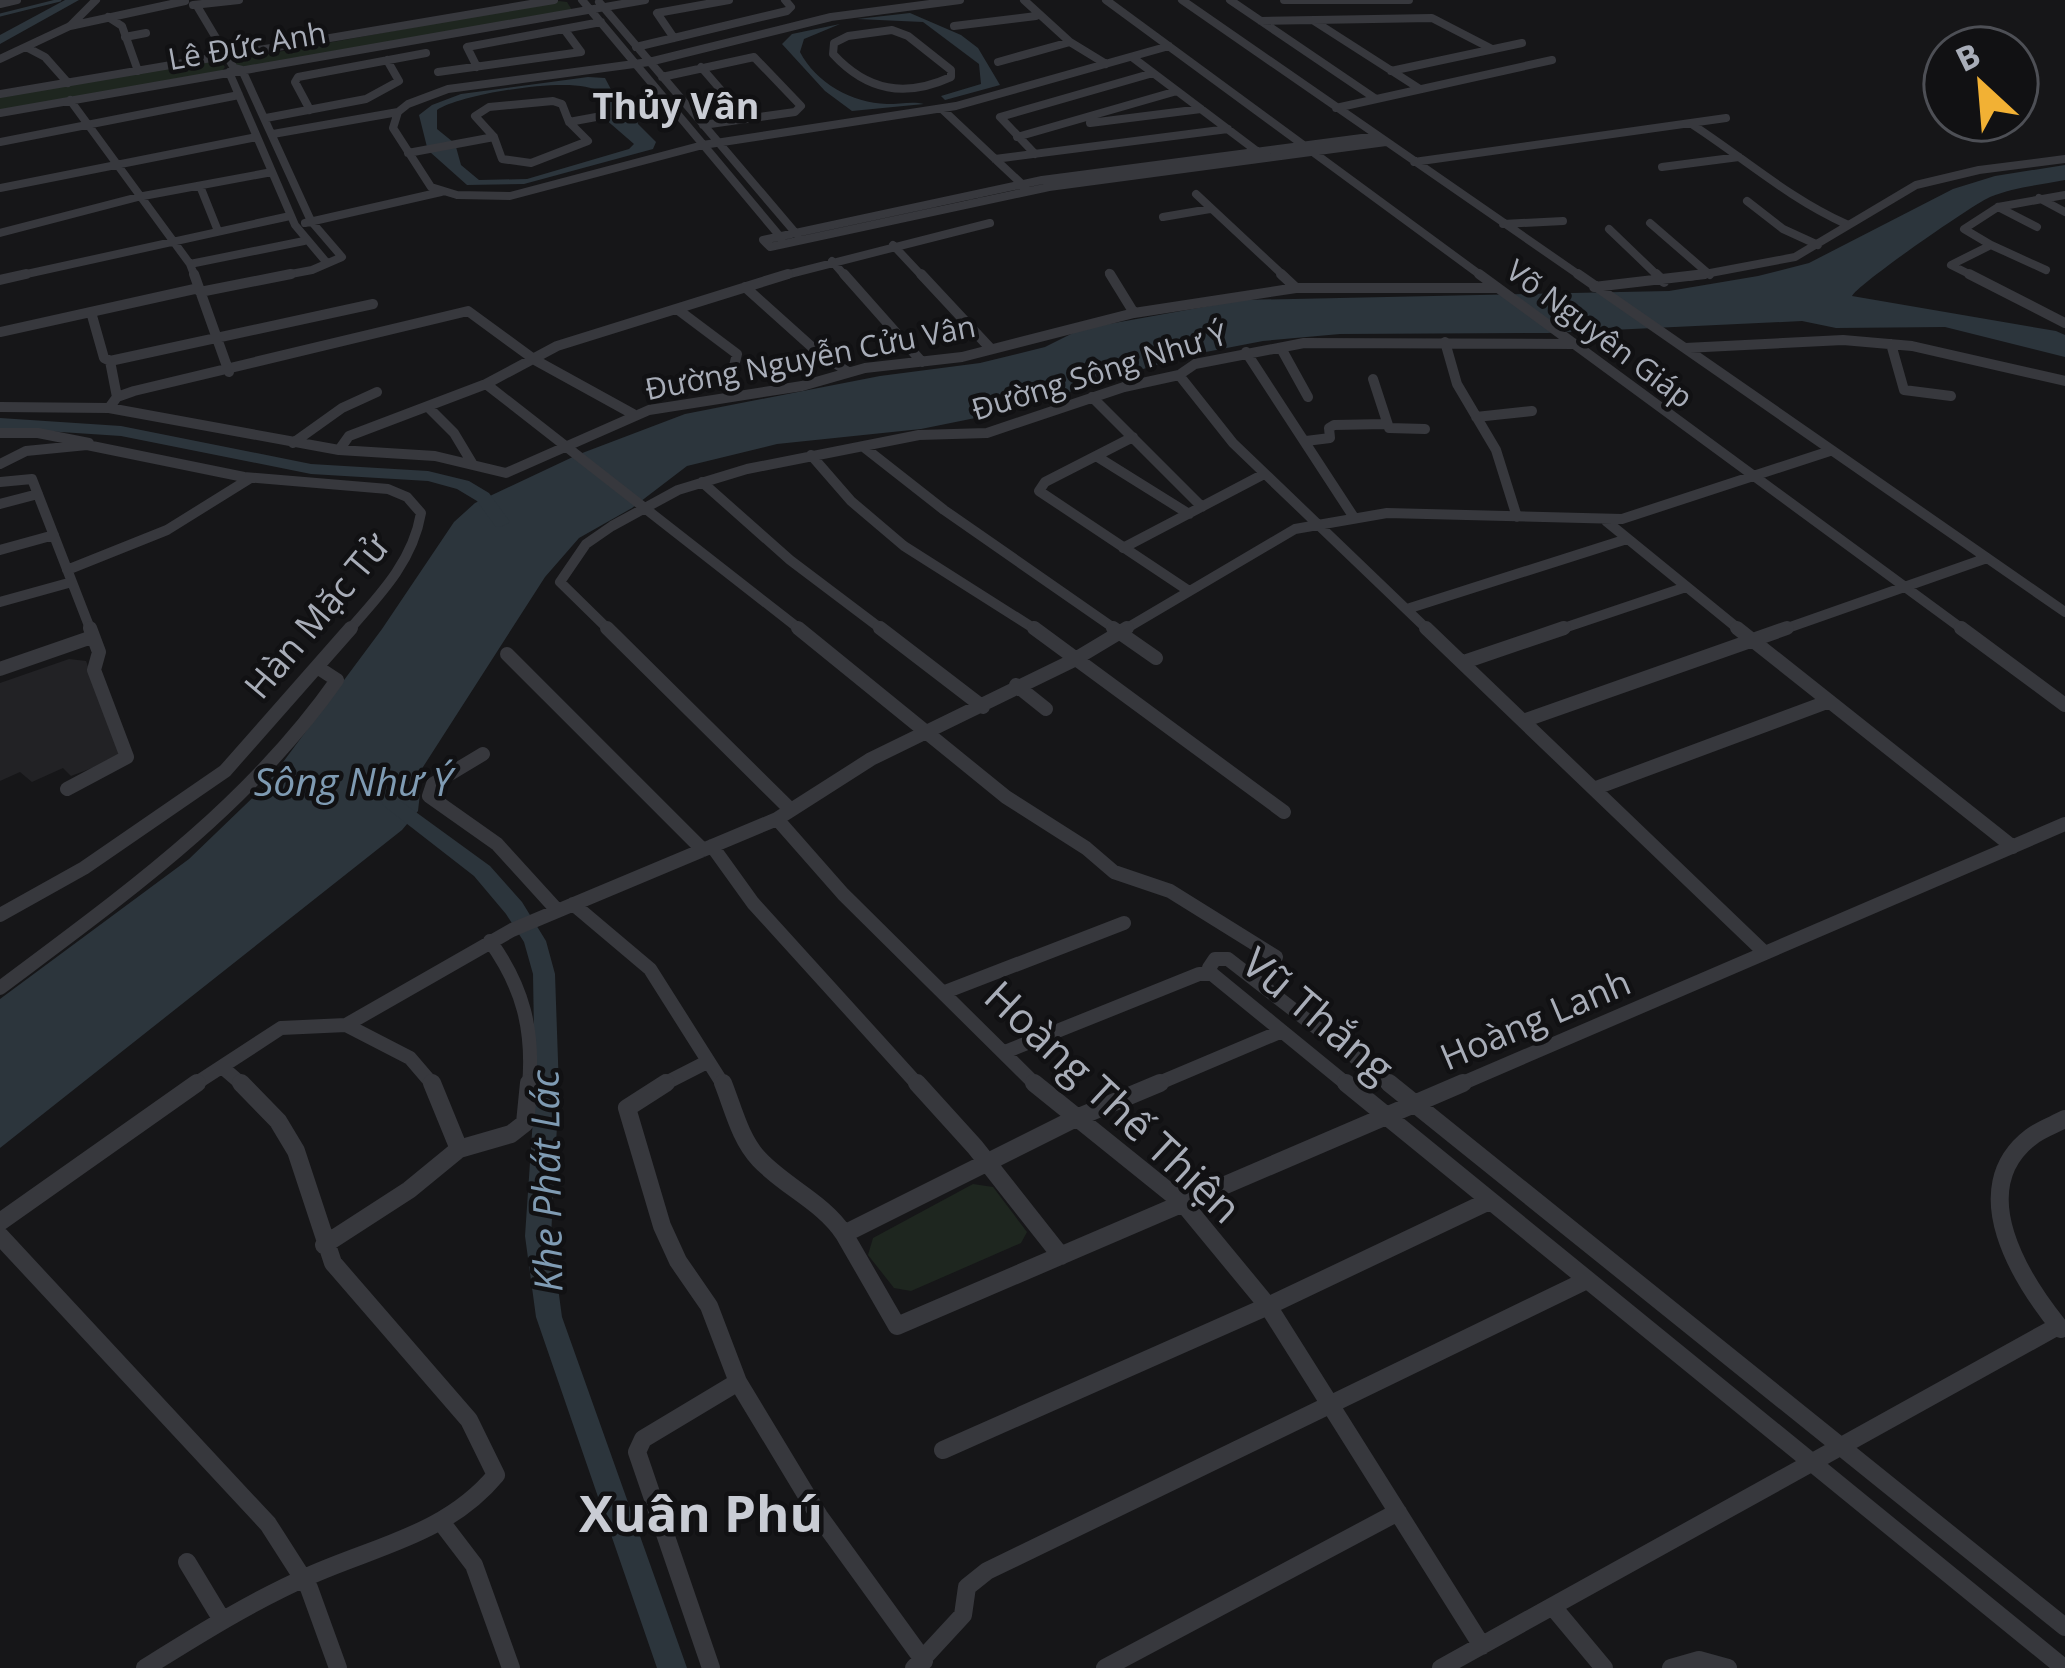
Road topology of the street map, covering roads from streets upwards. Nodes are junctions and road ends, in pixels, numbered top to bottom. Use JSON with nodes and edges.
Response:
{"nodes":[{"id":1,"x":17,"y":0,"type":"edge"},
{"id":2,"x":96,"y":0,"type":"edge"},
{"id":3,"x":239,"y":0,"type":"edge"},
{"id":4,"x":554,"y":0,"type":"edge"},
{"id":5,"x":583,"y":0,"type":"edge"},
{"id":6,"x":645,"y":0,"type":"edge"},
{"id":7,"x":729,"y":0,"type":"edge"},
{"id":8,"x":784,"y":0,"type":"edge"},
{"id":9,"x":824,"y":0,"type":"edge"},
{"id":10,"x":960,"y":0,"type":"edge"},
{"id":11,"x":1024,"y":0,"type":"edge"},
{"id":12,"x":1106,"y":0,"type":"edge"},
{"id":13,"x":1182,"y":0,"type":"edge"},
{"id":14,"x":1229,"y":0,"type":"edge"},
{"id":15,"x":1284,"y":0,"type":"edge"},
{"id":16,"x":1409,"y":0,"type":"edge"},
{"id":17,"x":185,"y":1,"type":"edge"},
{"id":18,"x":538,"y":1,"type":"edge"},
{"id":19,"x":1358,"y":1,"type":"edge"},
{"id":20,"x":0,"y":4,"type":"edge"},
{"id":21,"x":196,"y":6,"type":"junction"},
{"id":22,"x":597,"y":6,"type":"edge"},
{"id":23,"x":841,"y":15,"type":"junction"},
{"id":24,"x":1036,"y":16,"type":"junction"},
{"id":25,"x":107,"y":17,"type":"junction"},
{"id":26,"x":1365,"y":19,"type":"junction"},
{"id":27,"x":1312,"y":20,"type":"junction"},
{"id":28,"x":1261,"y":21,"type":"junction"},
{"id":29,"x":601,"y":22,"type":"junction"},
{"id":30,"x":70,"y":26,"type":"junction"},
{"id":31,"x":954,"y":26,"type":"dead end"},
{"id":32,"x":1272,"y":28,"type":"junction"},
{"id":33,"x":564,"y":29,"type":"junction"},
{"id":34,"x":146,"y":33,"type":"dead end"},
{"id":35,"x":1233,"y":36,"type":"junction"},
{"id":36,"x":125,"y":37,"type":"junction"},
{"id":37,"x":674,"y":38,"type":"junction"},
{"id":38,"x":417,"y":40,"type":"junction"},
{"id":39,"x":1070,"y":42,"type":"junction"},
{"id":40,"x":1522,"y":43,"type":"dead end"},
{"id":41,"x":1169,"y":46,"type":"junction"},
{"id":42,"x":26,"y":47,"type":"junction"},
{"id":43,"x":636,"y":47,"type":"junction"},
{"id":44,"x":1492,"y":49,"type":"junction"},
{"id":45,"x":426,"y":53,"type":"junction"},
{"id":46,"x":227,"y":56,"type":"junction"},
{"id":47,"x":1132,"y":57,"type":"junction"},
{"id":48,"x":0,"y":59,"type":"edge"},
{"id":49,"x":387,"y":60,"type":"junction"},
{"id":50,"x":1552,"y":60,"type":"dead end"},
{"id":51,"x":649,"y":62,"type":"junction"},
{"id":52,"x":998,"y":62,"type":"dead end"},
{"id":53,"x":634,"y":64,"type":"junction"},
{"id":54,"x":1106,"y":64,"type":"junction"},
{"id":55,"x":700,"y":67,"type":"junction"},
{"id":56,"x":477,"y":68,"type":"junction"},
{"id":57,"x":235,"y":70,"type":"junction"},
{"id":58,"x":138,"y":71,"type":"junction"},
{"id":59,"x":1391,"y":71,"type":"junction"},
{"id":60,"x":438,"y":72,"type":"junction"},
{"id":61,"x":1153,"y":73,"type":"junction"},
{"id":62,"x":662,"y":77,"type":"junction"},
{"id":63,"x":68,"y":83,"type":"junction"},
{"id":64,"x":448,"y":89,"type":"junction"},
{"id":65,"x":916,"y":89,"type":"joint"},
{"id":66,"x":1420,"y":89,"type":"junction"},
{"id":67,"x":1177,"y":91,"type":"junction"},
{"id":68,"x":0,"y":94,"type":"edge"},
{"id":69,"x":239,"y":94,"type":"junction"},
{"id":70,"x":1376,"y":99,"type":"junction"},
{"id":71,"x":70,"y":100,"type":"junction"},
{"id":72,"x":1336,"y":107,"type":"junction"},
{"id":73,"x":942,"y":109,"type":"junction"},
{"id":74,"x":1201,"y":109,"type":"junction"},
{"id":75,"x":310,"y":110,"type":"junction"},
{"id":76,"x":634,"y":110,"type":"dead end"},
{"id":77,"x":0,"y":112,"type":"edge"},
{"id":78,"x":398,"y":112,"type":"junction"},
{"id":79,"x":266,"y":118,"type":"junction"},
{"id":80,"x":1726,"y":118,"type":"dead end"},
{"id":81,"x":746,"y":119,"type":"junction"},
{"id":82,"x":0,"y":122,"type":"edge"},
{"id":83,"x":568,"y":122,"type":"junction"},
{"id":84,"x":703,"y":124,"type":"junction"},
{"id":85,"x":1693,"y":125,"type":"junction"},
{"id":86,"x":87,"y":126,"type":"junction"},
{"id":87,"x":1049,"y":128,"type":"junction"},
{"id":88,"x":1228,"y":129,"type":"junction"},
{"id":89,"x":273,"y":134,"type":"junction"},
{"id":90,"x":494,"y":136,"type":"junction"},
{"id":91,"x":257,"y":137,"type":"junction"},
{"id":92,"x":1017,"y":137,"type":"junction"},
{"id":93,"x":1382,"y":139,"type":"junction"},
{"id":94,"x":3,"y":141,"type":"edge"},
{"id":95,"x":718,"y":142,"type":"junction"},
{"id":96,"x":703,"y":145,"type":"junction"},
{"id":97,"x":1309,"y":149,"type":"junction"},
{"id":98,"x":1258,"y":152,"type":"junction"},
{"id":99,"x":408,"y":153,"type":"junction"},
{"id":100,"x":1035,"y":154,"type":"junction"},
{"id":101,"x":1739,"y":157,"type":"junction"},
{"id":102,"x":995,"y":159,"type":"junction"},
{"id":103,"x":2065,"y":159,"type":"edge"},
{"id":104,"x":1414,"y":162,"type":"junction"},
{"id":105,"x":115,"y":164,"type":"junction"},
{"id":106,"x":1662,"y":166,"type":"dead end"},
{"id":107,"x":272,"y":172,"type":"junction"},
{"id":108,"x":200,"y":186,"type":"junction"},
{"id":109,"x":1026,"y":187,"type":"junction"},
{"id":110,"x":0,"y":188,"type":"edge"},
{"id":111,"x":441,"y":192,"type":"junction"},
{"id":112,"x":1196,"y":194,"type":"dead end"},
{"id":113,"x":2065,"y":195,"type":"edge"},
{"id":114,"x":138,"y":197,"type":"junction"},
{"id":115,"x":2038,"y":198,"type":"junction"},
{"id":116,"x":1747,"y":200,"type":"dead end"},
{"id":117,"x":1998,"y":207,"type":"junction"},
{"id":118,"x":1210,"y":209,"type":"junction"},
{"id":119,"x":2065,"y":212,"type":"edge"},
{"id":120,"x":1163,"y":217,"type":"dead end"},
{"id":121,"x":292,"y":220,"type":"junction"},
{"id":122,"x":311,"y":221,"type":"junction"},
{"id":123,"x":1563,"y":221,"type":"dead end"},
{"id":124,"x":990,"y":223,"type":"dead end"},
{"id":125,"x":1650,"y":223,"type":"dead end"},
{"id":126,"x":1503,"y":224,"type":"junction"},
{"id":127,"x":1846,"y":224,"type":"junction"},
{"id":128,"x":2037,"y":227,"type":"dead end"},
{"id":129,"x":1609,"y":229,"type":"dead end"},
{"id":130,"x":218,"y":231,"type":"junction"},
{"id":131,"x":0,"y":233,"type":"edge"},
{"id":132,"x":799,"y":237,"type":"junction"},
{"id":133,"x":783,"y":240,"type":"junction"},
{"id":134,"x":173,"y":241,"type":"junction"},
{"id":135,"x":304,"y":241,"type":"junction"},
{"id":136,"x":766,"y":244,"type":"dead end"},
{"id":137,"x":1991,"y":244,"type":"junction"},
{"id":138,"x":893,"y":245,"type":"junction"},
{"id":139,"x":1818,"y":245,"type":"junction"},
{"id":140,"x":832,"y":261,"type":"junction"},
{"id":141,"x":327,"y":263,"type":"junction"},
{"id":142,"x":190,"y":264,"type":"junction"},
{"id":143,"x":2046,"y":270,"type":"dead end"},
{"id":144,"x":1109,"y":273,"type":"dead end"},
{"id":145,"x":1710,"y":275,"type":"junction"},
{"id":146,"x":0,"y":280,"type":"edge"},
{"id":147,"x":1664,"y":282,"type":"junction"},
{"id":148,"x":745,"y":286,"type":"junction"},
{"id":149,"x":1297,"y":288,"type":"junction"},
{"id":150,"x":1595,"y":288,"type":"junction"},
{"id":151,"x":200,"y":290,"type":"junction"},
{"id":152,"x":1500,"y":290,"type":"junction"},
{"id":153,"x":373,"y":304,"type":"dead end"},
{"id":154,"x":676,"y":309,"type":"junction"},
{"id":155,"x":91,"y":313,"type":"junction"},
{"id":156,"x":1133,"y":314,"type":"junction"},
{"id":157,"x":2065,"y":323,"type":"edge"},
{"id":158,"x":0,"y":332,"type":"edge"},
{"id":159,"x":218,"y":337,"type":"junction"},
{"id":160,"x":1445,"y":342,"type":"junction"},
{"id":161,"x":1571,"y":342,"type":"junction"},
{"id":162,"x":1676,"y":344,"type":"junction"},
{"id":163,"x":1892,"y":344,"type":"junction"},
{"id":164,"x":990,"y":348,"type":"junction"},
{"id":165,"x":1282,"y":350,"type":"junction"},
{"id":166,"x":1246,"y":352,"type":"junction"},
{"id":167,"x":535,"y":360,"type":"junction"},
{"id":168,"x":110,"y":361,"type":"junction"},
{"id":169,"x":922,"y":362,"type":"junction"},
{"id":170,"x":733,"y":370,"type":"dead end"},
{"id":171,"x":230,"y":372,"type":"junction"},
{"id":172,"x":848,"y":372,"type":"junction"},
{"id":173,"x":1179,"y":375,"type":"junction"},
{"id":174,"x":1372,"y":379,"type":"dead end"},
{"id":175,"x":2065,"y":381,"type":"edge"},
{"id":176,"x":486,"y":385,"type":"junction"},
{"id":177,"x":377,"y":392,"type":"dead end"},
{"id":178,"x":1951,"y":396,"type":"dead end"},
{"id":179,"x":117,"y":397,"type":"junction"},
{"id":180,"x":1092,"y":397,"type":"junction"},
{"id":181,"x":1308,"y":397,"type":"dead end"},
{"id":182,"x":0,"y":406,"type":"edge"},
{"id":183,"x":109,"y":408,"type":"junction"},
{"id":184,"x":429,"y":408,"type":"junction"},
{"id":185,"x":1532,"y":410,"type":"dead end"},
{"id":186,"x":633,"y":414,"type":"junction"},
{"id":187,"x":1475,"y":417,"type":"junction"},
{"id":188,"x":1386,"y":424,"type":"junction"},
{"id":189,"x":1426,"y":429,"type":"dead end"},
{"id":190,"x":0,"y":433,"type":"edge"},
{"id":191,"x":1133,"y":437,"type":"junction"},
{"id":192,"x":1306,"y":440,"type":"junction"},
{"id":193,"x":293,"y":443,"type":"junction"},
{"id":194,"x":105,"y":447,"type":"junction"},
{"id":195,"x":865,"y":448,"type":"junction"},
{"id":196,"x":339,"y":450,"type":"junction"},
{"id":197,"x":566,"y":450,"type":"junction"},
{"id":198,"x":1830,"y":451,"type":"junction"},
{"id":199,"x":811,"y":455,"type":"junction"},
{"id":200,"x":1096,"y":456,"type":"junction"},
{"id":201,"x":472,"y":463,"type":"junction"},
{"id":202,"x":0,"y":464,"type":"edge"},
{"id":203,"x":1264,"y":474,"type":"junction"},
{"id":204,"x":249,"y":478,"type":"junction"},
{"id":205,"x":1756,"y":478,"type":"junction"},
{"id":206,"x":0,"y":482,"type":"edge"},
{"id":207,"x":702,"y":482,"type":"junction"},
{"id":208,"x":38,"y":494,"type":"junction"},
{"id":209,"x":0,"y":504,"type":"edge"},
{"id":210,"x":644,"y":504,"type":"junction"},
{"id":211,"x":1202,"y":506,"type":"junction"},
{"id":212,"x":1189,"y":514,"type":"junction"},
{"id":213,"x":1353,"y":516,"type":"junction"},
{"id":214,"x":1517,"y":517,"type":"junction"},
{"id":215,"x":1606,"y":521,"type":"junction"},
{"id":216,"x":1317,"y":522,"type":"junction"},
{"id":217,"x":53,"y":535,"type":"junction"},
{"id":218,"x":1627,"y":539,"type":"junction"},
{"id":219,"x":1124,"y":548,"type":"junction"},
{"id":220,"x":0,"y":550,"type":"edge"},
{"id":221,"x":1987,"y":558,"type":"junction"},
{"id":222,"x":69,"y":576,"type":"junction"},
{"id":223,"x":1686,"y":587,"type":"junction"},
{"id":224,"x":1904,"y":588,"type":"junction"},
{"id":225,"x":1186,"y":589,"type":"junction"},
{"id":226,"x":0,"y":602,"type":"edge"},
{"id":227,"x":1410,"y":608,"type":"junction"},
{"id":228,"x":2065,"y":612,"type":"edge"},
{"id":229,"x":1118,"y":634,"type":"junction"},
{"id":230,"x":92,"y":637,"type":"junction"},
{"id":231,"x":1752,"y":641,"type":"junction"},
{"id":232,"x":507,"y":653,"type":"dead end"},
{"id":233,"x":1156,"y":658,"type":"dead end"},
{"id":234,"x":1072,"y":661,"type":"junction"},
{"id":235,"x":1464,"y":662,"type":"junction"},
{"id":236,"x":317,"y":667,"type":"junction"},
{"id":237,"x":0,"y":669,"type":"edge"},
{"id":238,"x":1016,"y":685,"type":"junction"},
{"id":239,"x":1827,"y":703,"type":"junction"},
{"id":240,"x":2065,"y":705,"type":"edge"},
{"id":241,"x":983,"y":706,"type":"junction"},
{"id":242,"x":1046,"y":709,"type":"dead end"},
{"id":243,"x":1526,"y":720,"type":"junction"},
{"id":244,"x":923,"y":734,"type":"junction"},
{"id":245,"x":483,"y":754,"type":"dead end"},
{"id":246,"x":1596,"y":788,"type":"junction"},
{"id":247,"x":67,"y":789,"type":"dead end"},
{"id":248,"x":1284,"y":812,"type":"dead end"},
{"id":249,"x":784,"y":814,"type":"junction"},
{"id":250,"x":2065,"y":824,"type":"edge"},
{"id":251,"x":2013,"y":847,"type":"junction"},
{"id":252,"x":708,"y":848,"type":"junction"},
{"id":253,"x":558,"y":910,"type":"junction"},
{"id":254,"x":0,"y":915,"type":"edge"},
{"id":255,"x":1124,"y":923,"type":"dead end"},
{"id":256,"x":490,"y":941,"type":"junction"},
{"id":257,"x":1765,"y":953,"type":"junction"},
{"id":258,"x":1276,"y":957,"type":"dead end"},
{"id":259,"x":1212,"y":974,"type":"junction"},
{"id":260,"x":0,"y":988,"type":"edge"},
{"id":261,"x":945,"y":992,"type":"junction"},
{"id":262,"x":346,"y":1025,"type":"junction"},
{"id":263,"x":1282,"y":1031,"type":"junction"},
{"id":264,"x":1005,"y":1052,"type":"junction"},
{"id":265,"x":707,"y":1062,"type":"junction"},
{"id":266,"x":222,"y":1067,"type":"junction"},
{"id":267,"x":1414,"y":1104,"type":"junction"},
{"id":268,"x":1384,"y":1117,"type":"junction"},
{"id":269,"x":1073,"y":1119,"type":"junction"},
{"id":270,"x":2065,"y":1119,"type":"edge"},
{"id":271,"x":459,"y":1149,"type":"junction"},
{"id":272,"x":987,"y":1162,"type":"junction"},
{"id":273,"x":1489,"y":1201,"type":"junction"},
{"id":274,"x":1183,"y":1203,"type":"junction"},
{"id":275,"x":0,"y":1222,"type":"edge"},
{"id":276,"x":844,"y":1234,"type":"junction"},
{"id":277,"x":0,"y":1236,"type":"edge"},
{"id":278,"x":324,"y":1245,"type":"junction"},
{"id":279,"x":1061,"y":1256,"type":"junction"},
{"id":280,"x":1587,"y":1280,"type":"junction"},
{"id":281,"x":1268,"y":1306,"type":"junction"},
{"id":282,"x":2061,"y":1329,"type":"edge"},
{"id":283,"x":737,"y":1382,"type":"junction"},
{"id":284,"x":1330,"y":1405,"type":"junction"},
{"id":285,"x":1840,"y":1446,"type":"junction"},
{"id":286,"x":943,"y":1450,"type":"dead end"},
{"id":287,"x":1811,"y":1463,"type":"junction"},
{"id":288,"x":1398,"y":1512,"type":"junction"},
{"id":289,"x":442,"y":1523,"type":"junction"},
{"id":290,"x":187,"y":1562,"type":"dead end"},
{"id":291,"x":307,"y":1577,"type":"junction"},
{"id":292,"x":1553,"y":1607,"type":"junction"},
{"id":293,"x":222,"y":1620,"type":"junction"},
{"id":294,"x":2065,"y":1627,"type":"edge"},
{"id":295,"x":1482,"y":1646,"type":"junction"},
{"id":296,"x":919,"y":1664,"type":"edge"},
{"id":297,"x":145,"y":1668,"type":"edge"},
{"id":298,"x":338,"y":1668,"type":"edge"},
{"id":299,"x":511,"y":1668,"type":"edge"},
{"id":300,"x":711,"y":1668,"type":"edge"},
{"id":301,"x":1105,"y":1668,"type":"edge"},
{"id":302,"x":1441,"y":1668,"type":"edge"},
{"id":303,"x":1604,"y":1668,"type":"edge"},
{"id":304,"x":1671,"y":1668,"type":"edge"},
{"id":305,"x":1728,"y":1668,"type":"edge"},
{"id":306,"x":2064,"y":1668,"type":"edge"}],
"edges":[{"from":1,"to":20,"type":"street"},
{"from":2,"to":30,"type":"street"},
{"from":3,"to":21,"type":"street"},
{"from":4,"to":18,"type":"street","name":"Lê Đức Anh"},
{"from":5,"to":22,"type":"street"},
{"from":6,"to":22,"type":"street","name":"Lê Đức Anh"},
{"from":7,"to":37,"type":"street"},
{"from":8,"to":37,"type":"street"},
{"from":9,"to":23,"type":"street"},
{"from":10,"to":23,"type":"street"},
{"from":11,"to":24,"type":"street"},
{"from":12,"to":41,"type":"street","name":"Võ Nguyên Giáp"},
{"from":13,"to":35,"type":"street","name":"Võ Nguyên Giáp"},
{"from":14,"to":28,"type":"street"},
{"from":15,"to":19,"type":"street"},
{"from":16,"to":19,"type":"street"},
{"from":17,"to":21,"type":"street"},
{"from":17,"to":25,"type":"street"},
{"from":18,"to":46,"type":"street","name":"Lê Đức Anh"},
{"from":19,"to":26,"type":"street"},
{"from":21,"to":46,"type":"street"},
{"from":22,"to":29,"type":"street"},
{"from":22,"to":38,"type":"street","name":"Lê Đức Anh"},
{"from":22,"to":43,"type":"street"},
{"from":23,"to":51,"type":"street"},
{"from":24,"to":31,"type":"street"},
{"from":24,"to":39,"type":"street"},
{"from":25,"to":30,"type":"street"},
{"from":25,"to":36,"type":"street"},
{"from":26,"to":27,"type":"street"},
{"from":26,"to":44,"type":"street"},
{"from":27,"to":28,"type":"street"},
{"from":27,"to":32,"type":"street"},
{"from":27,"to":59,"type":"street"},
{"from":28,"to":32,"type":"street"},
{"from":29,"to":33,"type":"street"},
{"from":29,"to":53,"type":"street"},
{"from":30,"to":42,"type":"street"},
{"from":32,"to":35,"type":"street"},
{"from":32,"to":70,"type":"street"},
{"from":33,"to":56,"type":"street"},
{"from":33,"to":56,"type":"street"},
{"from":34,"to":36,"type":"street"},
{"from":35,"to":72,"type":"street","name":"Võ Nguyên Giáp"},
{"from":36,"to":58,"type":"street"},
{"from":37,"to":43,"type":"street"},
{"from":38,"to":45,"type":"street"},
{"from":38,"to":57,"type":"street","name":"Lê Đức Anh"},
{"from":39,"to":52,"type":"street"},
{"from":39,"to":54,"type":"street"},
{"from":40,"to":44,"type":"street"},
{"from":41,"to":47,"type":"street"},
{"from":41,"to":97,"type":"street","name":"Võ Nguyên Giáp"},
{"from":42,"to":48,"type":"street"},
{"from":42,"to":63,"type":"street"},
{"from":43,"to":51,"type":"street"},
{"from":44,"to":59,"type":"street"},
{"from":45,"to":49,"type":"street"},
{"from":45,"to":60,"type":"street"},
{"from":46,"to":57,"type":"street"},
{"from":46,"to":58,"type":"street","name":"Lê Đức Anh"},
{"from":47,"to":54,"type":"street"},
{"from":47,"to":61,"type":"street"},
{"from":49,"to":75,"type":"street"},
{"from":49,"to":75,"type":"street"},
{"from":50,"to":66,"type":"street"},
{"from":51,"to":53,"type":"street"},
{"from":51,"to":62,"type":"street"},
{"from":53,"to":64,"type":"street"},
{"from":53,"to":96,"type":"street"},
{"from":54,"to":73,"type":"street"},
{"from":55,"to":62,"type":"street"},
{"from":55,"to":81,"type":"street"},
{"from":55,"to":81,"type":"street"},
{"from":56,"to":60,"type":"street"},
{"from":57,"to":69,"type":"street"},
{"from":57,"to":71,"type":"street","name":"Lê Đức Anh"},
{"from":57,"to":79,"type":"street"},
{"from":58,"to":63,"type":"street","name":"Lê Đức Anh"},
{"from":59,"to":66,"type":"street"},
{"from":60,"to":64,"type":"street"},
{"from":61,"to":67,"type":"street"},
{"from":61,"to":92,"type":"street"},
{"from":62,"to":84,"type":"street"},
{"from":63,"to":68,"type":"street","name":"Lê Đức Anh"},
{"from":64,"to":78,"type":"street"},
{"from":65,"to":65,"type":"street"},
{"from":66,"to":70,"type":"street"},
{"from":67,"to":74,"type":"street"},
{"from":67,"to":87,"type":"street"},
{"from":69,"to":86,"type":"street"},
{"from":69,"to":91,"type":"street"},
{"from":70,"to":72,"type":"street"},
{"from":71,"to":77,"type":"street","name":"Lê Đức Anh"},
{"from":71,"to":86,"type":"street"},
{"from":72,"to":93,"type":"street","name":"Võ Nguyên Giáp"},
{"from":73,"to":95,"type":"street"},
{"from":73,"to":102,"type":"street"},
{"from":74,"to":87,"type":"street"},
{"from":74,"to":88,"type":"street"},
{"from":75,"to":79,"type":"street"},
{"from":76,"to":83,"type":"street"},
{"from":78,"to":89,"type":"street"},
{"from":78,"to":99,"type":"street"},
{"from":79,"to":89,"type":"street"},
{"from":80,"to":85,"type":"street"},
{"from":81,"to":84,"type":"street"},
{"from":82,"to":94,"type":"street"},
{"from":83,"to":90,"type":"street"},
{"from":83,"to":90,"type":"street"},
{"from":84,"to":95,"type":"street"},
{"from":85,"to":101,"type":"street"},
{"from":85,"to":104,"type":"street"},
{"from":86,"to":94,"type":"street"},
{"from":86,"to":105,"type":"street"},
{"from":87,"to":92,"type":"street"},
{"from":88,"to":98,"type":"street"},
{"from":88,"to":100,"type":"street"},
{"from":89,"to":122,"type":"street"},
{"from":90,"to":99,"type":"street"},
{"from":91,"to":105,"type":"street"},
{"from":91,"to":107,"type":"street"},
{"from":92,"to":100,"type":"street"},
{"from":93,"to":97,"type":"street"},
{"from":93,"to":104,"type":"street","name":"Võ Nguyên Giáp"},
{"from":95,"to":96,"type":"street"},
{"from":95,"to":132,"type":"street"},
{"from":96,"to":111,"type":"street"},
{"from":96,"to":133,"type":"street"},
{"from":97,"to":98,"type":"street"},
{"from":97,"to":109,"type":"street"},
{"from":97,"to":152,"type":"street","name":"Võ Nguyên Giáp"},
{"from":98,"to":109,"type":"street"},
{"from":99,"to":111,"type":"street"},
{"from":100,"to":102,"type":"street"},
{"from":101,"to":106,"type":"street"},
{"from":101,"to":127,"type":"street"},
{"from":102,"to":109,"type":"street"},
{"from":103,"to":127,"type":"street"},
{"from":104,"to":126,"type":"street","name":"Võ Nguyên Giáp"},
{"from":105,"to":110,"type":"street"},
{"from":105,"to":114,"type":"street"},
{"from":107,"to":108,"type":"street"},
{"from":107,"to":121,"type":"street"},
{"from":108,"to":114,"type":"street"},
{"from":108,"to":130,"type":"street"},
{"from":109,"to":132,"type":"street"},
{"from":111,"to":122,"type":"street"},
{"from":112,"to":118,"type":"street"},
{"from":113,"to":115,"type":"street"},
{"from":114,"to":131,"type":"street"},
{"from":114,"to":134,"type":"street"},
{"from":115,"to":117,"type":"street"},
{"from":115,"to":119,"type":"street"},
{"from":116,"to":139,"type":"street"},
{"from":117,"to":128,"type":"street"},
{"from":117,"to":137,"type":"street"},
{"from":118,"to":120,"type":"street"},
{"from":118,"to":149,"type":"street"},
{"from":121,"to":122,"type":"street"},
{"from":121,"to":130,"type":"street"},
{"from":121,"to":135,"type":"street"},
{"from":122,"to":141,"type":"street"},
{"from":123,"to":126,"type":"street"},
{"from":124,"to":138,"type":"street"},
{"from":125,"to":145,"type":"street"},
{"from":126,"to":150,"type":"street","name":"Võ Nguyên Giáp"},
{"from":127,"to":139,"type":"street"},
{"from":129,"to":147,"type":"street"},
{"from":130,"to":134,"type":"street"},
{"from":132,"to":133,"type":"street"},
{"from":133,"to":136,"type":"street"},
{"from":134,"to":142,"type":"street"},
{"from":134,"to":146,"type":"street"},
{"from":135,"to":141,"type":"street"},
{"from":135,"to":142,"type":"street"},
{"from":137,"to":143,"type":"street"},
{"from":137,"to":157,"type":"street"},
{"from":138,"to":140,"type":"street"},
{"from":138,"to":164,"type":"street"},
{"from":139,"to":145,"type":"street"},
{"from":140,"to":148,"type":"street"},
{"from":140,"to":169,"type":"street"},
{"from":141,"to":151,"type":"street"},
{"from":142,"to":151,"type":"street"},
{"from":144,"to":156,"type":"street"},
{"from":145,"to":147,"type":"street"},
{"from":147,"to":150,"type":"street"},
{"from":148,"to":154,"type":"street"},
{"from":148,"to":172,"type":"street"},
{"from":149,"to":152,"type":"street","name":"Đường Nguyễn Cửu Vân"},
{"from":149,"to":156,"type":"street","name":"Đường Nguyễn Cửu Vân"},
{"from":150,"to":162,"type":"street","name":"Võ Nguyên Giáp"},
{"from":151,"to":155,"type":"street"},
{"from":151,"to":159,"type":"street"},
{"from":152,"to":161,"type":"street","name":"Võ Nguyên Giáp"},
{"from":153,"to":159,"type":"street"},
{"from":154,"to":167,"type":"street"},
{"from":154,"to":170,"type":"street"},
{"from":155,"to":158,"type":"street"},
{"from":155,"to":168,"type":"street"},
{"from":156,"to":164,"type":"street","name":"Đường Nguyễn Cửu Vân"},
{"from":159,"to":168,"type":"street"},
{"from":159,"to":171,"type":"street"},
{"from":160,"to":161,"type":"street","name":"Đường Sông Như Ý"},
{"from":160,"to":165,"type":"street","name":"Đường Sông Như Ý"},
{"from":160,"to":187,"type":"street"},
{"from":161,"to":205,"type":"street","name":"Võ Nguyên Giáp"},
{"from":162,"to":163,"type":"street"},
{"from":162,"to":198,"type":"street","name":"Võ Nguyên Giáp"},
{"from":163,"to":175,"type":"street"},
{"from":163,"to":178,"type":"street"},
{"from":164,"to":169,"type":"street","name":"Đường Nguyễn Cửu Vân"},
{"from":165,"to":166,"type":"street","name":"Đường Sông Như Ý"},
{"from":165,"to":181,"type":"street"},
{"from":166,"to":173,"type":"street","name":"Đường Sông Như Ý"},
{"from":166,"to":192,"type":"street"},
{"from":167,"to":171,"type":"street"},
{"from":167,"to":176,"type":"street"},
{"from":167,"to":186,"type":"street"},
{"from":168,"to":179,"type":"street"},
{"from":169,"to":172,"type":"street","name":"Đường Nguyễn Cửu Vân"},
{"from":171,"to":179,"type":"street"},
{"from":172,"to":186,"type":"street","name":"Đường Nguyễn Cửu Vân"},
{"from":173,"to":180,"type":"street","name":"Đường Sông Như Ý"},
{"from":173,"to":203,"type":"street"},
{"from":174,"to":188,"type":"street"},
{"from":176,"to":184,"type":"street"},
{"from":176,"to":197,"type":"street"},
{"from":177,"to":193,"type":"street"},
{"from":179,"to":183,"type":"street"},
{"from":180,"to":191,"type":"street"},
{"from":180,"to":195,"type":"street","name":"Đường Sông Như Ý"},
{"from":182,"to":183,"type":"street","name":"Đường Nguyễn Cửu Vân"},
{"from":183,"to":193,"type":"street","name":"Đường Nguyễn Cửu Vân"},
{"from":184,"to":196,"type":"street"},
{"from":184,"to":201,"type":"street"},
{"from":185,"to":187,"type":"street"},
{"from":186,"to":197,"type":"street","name":"Đường Nguyễn Cửu Vân"},
{"from":187,"to":214,"type":"street"},
{"from":188,"to":189,"type":"street"},
{"from":188,"to":192,"type":"street"},
{"from":190,"to":194,"type":"street"},
{"from":191,"to":200,"type":"street"},
{"from":191,"to":211,"type":"street"},
{"from":192,"to":213,"type":"street"},
{"from":193,"to":196,"type":"street","name":"Đường Nguyễn Cửu Vân"},
{"from":194,"to":202,"type":"street","name":"Hàn Mặc Tử"},
{"from":194,"to":204,"type":"street","name":"Hàn Mặc Tử"},
{"from":195,"to":199,"type":"street","name":"Đường Sông Như Ý"},
{"from":195,"to":229,"type":"street"},
{"from":196,"to":201,"type":"street","name":"Đường Nguyễn Cửu Vân"},
{"from":197,"to":201,"type":"street","name":"Đường Nguyễn Cửu Vân"},
{"from":197,"to":210,"type":"street"},
{"from":198,"to":205,"type":"street"},
{"from":198,"to":221,"type":"street","name":"Võ Nguyên Giáp"},
{"from":199,"to":207,"type":"street","name":"Đường Sông Như Ý"},
{"from":199,"to":234,"type":"street"},
{"from":200,"to":212,"type":"street"},
{"from":200,"to":219,"type":"street"},
{"from":203,"to":211,"type":"street"},
{"from":203,"to":216,"type":"street"},
{"from":204,"to":222,"type":"street"},
{"from":204,"to":236,"type":"street","name":"Hàn Mặc Tử"},
{"from":205,"to":215,"type":"street"},
{"from":205,"to":224,"type":"street","name":"Võ Nguyên Giáp"},
{"from":206,"to":208,"type":"street"},
{"from":207,"to":210,"type":"street","name":"Đường Sông Như Ý"},
{"from":207,"to":241,"type":"street"},
{"from":208,"to":209,"type":"street"},
{"from":208,"to":217,"type":"street"},
{"from":210,"to":244,"type":"street"},
{"from":210,"to":249,"type":"street","name":"Hoàng Thế Thiện"},
{"from":211,"to":212,"type":"street"},
{"from":212,"to":219,"type":"street"},
{"from":213,"to":214,"type":"street"},
{"from":213,"to":216,"type":"street"},
{"from":214,"to":215,"type":"street"},
{"from":215,"to":218,"type":"street"},
{"from":216,"to":225,"type":"street"},
{"from":216,"to":227,"type":"street"},
{"from":217,"to":220,"type":"street"},
{"from":217,"to":222,"type":"street"},
{"from":218,"to":223,"type":"street"},
{"from":218,"to":227,"type":"street"},
{"from":219,"to":225,"type":"street"},
{"from":221,"to":224,"type":"street"},
{"from":221,"to":228,"type":"street","name":"Võ Nguyên Giáp"},
{"from":222,"to":226,"type":"street"},
{"from":222,"to":230,"type":"street"},
{"from":223,"to":231,"type":"street"},
{"from":223,"to":235,"type":"street"},
{"from":224,"to":231,"type":"street"},
{"from":224,"to":240,"type":"street","name":"Võ Nguyên Giáp"},
{"from":225,"to":229,"type":"street"},
{"from":227,"to":235,"type":"street"},
{"from":229,"to":233,"type":"street"},
{"from":229,"to":234,"type":"street"},
{"from":230,"to":237,"type":"street"},
{"from":230,"to":247,"type":"street"},
{"from":231,"to":239,"type":"street"},
{"from":231,"to":243,"type":"street"},
{"from":232,"to":252,"type":"street"},
{"from":234,"to":238,"type":"street"},
{"from":234,"to":248,"type":"street"},
{"from":235,"to":243,"type":"street"},
{"from":236,"to":254,"type":"street","name":"Hàn Mặc Tử"},
{"from":236,"to":260,"type":"street"},
{"from":238,"to":241,"type":"street"},
{"from":238,"to":242,"type":"street"},
{"from":239,"to":246,"type":"street"},
{"from":239,"to":251,"type":"street"},
{"from":241,"to":244,"type":"street"},
{"from":243,"to":246,"type":"street"},
{"from":244,"to":249,"type":"street"},
{"from":244,"to":258,"type":"street"},
{"from":245,"to":253,"type":"street"},
{"from":246,"to":257,"type":"street"},
{"from":249,"to":252,"type":"street"},
{"from":249,"to":261,"type":"street","name":"Hoàng Thế Thiện"},
{"from":250,"to":251,"type":"street","name":"Hoàng Lanh"},
{"from":251,"to":257,"type":"street","name":"Hoàng Lanh"},
{"from":252,"to":253,"type":"street"},
{"from":252,"to":272,"type":"street"},
{"from":253,"to":256,"type":"street"},
{"from":253,"to":265,"type":"street"},
{"from":255,"to":261,"type":"street"},
{"from":256,"to":262,"type":"street"},
{"from":256,"to":271,"type":"street"},
{"from":257,"to":267,"type":"street","name":"Hoàng Lanh"},
{"from":259,"to":263,"type":"street","name":"Vũ Thắng"},
{"from":259,"to":264,"type":"street"},
{"from":259,"to":267,"type":"street","name":"Vũ Thắng"},
{"from":261,"to":264,"type":"street","name":"Hoàng Thế Thiện"},
{"from":262,"to":266,"type":"street"},
{"from":262,"to":271,"type":"street"},
{"from":263,"to":268,"type":"street","name":"Vũ Thắng"},
{"from":263,"to":269,"type":"street"},
{"from":264,"to":269,"type":"street","name":"Hoàng Thế Thiện"},
{"from":265,"to":276,"type":"street"},
{"from":265,"to":283,"type":"street"},
{"from":266,"to":275,"type":"street"},
{"from":266,"to":278,"type":"street"},
{"from":267,"to":268,"type":"street","name":"Hoàng Lanh"},
{"from":267,"to":285,"type":"street","name":"Vũ Thắng"},
{"from":268,"to":273,"type":"street","name":"Vũ Thắng"},
{"from":268,"to":274,"type":"street","name":"Hoàng Lanh"},
{"from":269,"to":272,"type":"street"},
{"from":269,"to":274,"type":"street","name":"Hoàng Thế Thiện"},
{"from":270,"to":282,"type":"street"},
{"from":271,"to":278,"type":"street"},
{"from":272,"to":276,"type":"street"},
{"from":272,"to":279,"type":"street"},
{"from":273,"to":280,"type":"street","name":"Vũ Thắng"},
{"from":273,"to":281,"type":"street"},
{"from":274,"to":279,"type":"street","name":"Hoàng Lanh"},
{"from":274,"to":281,"type":"street","name":"Hoàng Thế Thiện"},
{"from":276,"to":279,"type":"street","name":"Hoàng Lanh"},
{"from":277,"to":291,"type":"street"},
{"from":278,"to":289,"type":"street"},
{"from":280,"to":284,"type":"street"},
{"from":280,"to":287,"type":"street","name":"Vũ Thắng"},
{"from":281,"to":284,"type":"street","name":"Hoàng Thế Thiện"},
{"from":281,"to":286,"type":"street"},
{"from":282,"to":285,"type":"street"},
{"from":283,"to":296,"type":"street"},
{"from":283,"to":300,"type":"street"},
{"from":284,"to":288,"type":"street","name":"Hoàng Thế Thiện"},
{"from":284,"to":296,"type":"street"},
{"from":285,"to":287,"type":"street"},
{"from":285,"to":294,"type":"street","name":"Vũ Thắng"},
{"from":287,"to":292,"type":"street"},
{"from":287,"to":306,"type":"street","name":"Vũ Thắng"},
{"from":288,"to":295,"type":"street","name":"Hoàng Thế Thiện"},
{"from":288,"to":301,"type":"street"},
{"from":289,"to":291,"type":"street"},
{"from":289,"to":299,"type":"street"},
{"from":290,"to":293,"type":"street"},
{"from":291,"to":293,"type":"street"},
{"from":291,"to":298,"type":"street"},
{"from":292,"to":295,"type":"street"},
{"from":292,"to":303,"type":"street"},
{"from":293,"to":297,"type":"street"},
{"from":295,"to":302,"type":"street"},
{"from":304,"to":305,"type":"street"}]}
